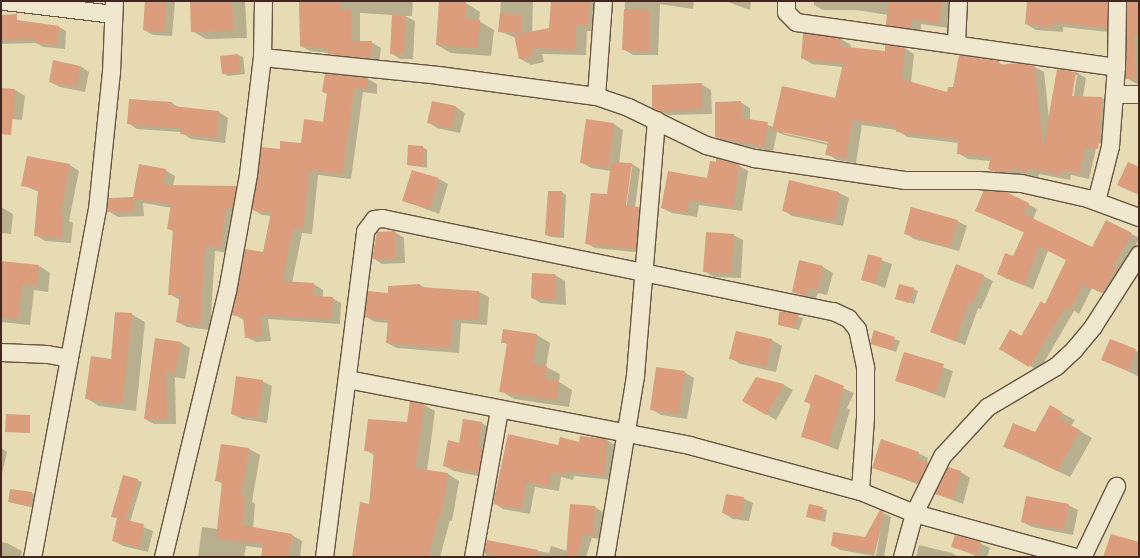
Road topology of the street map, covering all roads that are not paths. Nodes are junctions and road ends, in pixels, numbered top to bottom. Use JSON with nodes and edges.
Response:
{"nodes":[{"id":1,"x":4,"y":1,"type":"edge"},
{"id":2,"x":263,"y":1,"type":"edge"},
{"id":3,"x":603,"y":1,"type":"edge"},
{"id":4,"x":786,"y":1,"type":"edge"},
{"id":5,"x":958,"y":1,"type":"edge"},
{"id":6,"x":1117,"y":1,"type":"edge"},
{"id":7,"x":113,"y":8,"type":"edge"},
{"id":8,"x":956,"y":43,"type":"junction"},
{"id":9,"x":262,"y":57,"type":"junction"},
{"id":10,"x":1116,"y":67,"type":"junction"},
{"id":11,"x":1114,"y":94,"type":"junction"},
{"id":12,"x":1139,"y":94,"type":"edge"},
{"id":13,"x":596,"y":96,"type":"junction"},
{"id":14,"x":656,"y":120,"type":"junction"},
{"id":15,"x":1096,"y":201,"type":"junction"},
{"id":16,"x":1139,"y":216,"type":"edge"},
{"id":17,"x":1139,"y":254,"type":"edge"},
{"id":18,"x":644,"y":272,"type":"junction"},
{"id":19,"x":1,"y":352,"type":"edge"},
{"id":20,"x":69,"y":358,"type":"junction"},
{"id":21,"x":347,"y":379,"type":"junction"},
{"id":22,"x":499,"y":410,"type":"junction"},
{"id":23,"x":626,"y":432,"type":"junction"},
{"id":24,"x":1116,"y":486,"type":"dead end"},
{"id":25,"x":860,"y":491,"type":"junction"},
{"id":26,"x":914,"y":512,"type":"junction"},
{"id":27,"x":32,"y":557,"type":"edge"},
{"id":28,"x":162,"y":557,"type":"edge"},
{"id":29,"x":324,"y":557,"type":"edge"},
{"id":30,"x":473,"y":557,"type":"edge"},
{"id":31,"x":605,"y":557,"type":"edge"},
{"id":32,"x":902,"y":557,"type":"edge"},
{"id":33,"x":1075,"y":557,"type":"edge"},
{"id":34,"x":1082,"y":557,"type":"edge"}],
"edges":[{"from":1,"to":7,"type":"street"},
{"from":2,"to":9,"type":"street"},
{"from":3,"to":13,"type":"street"},
{"from":4,"to":8,"type":"street"},
{"from":5,"to":8,"type":"street"},
{"from":6,"to":10,"type":"street"},
{"from":7,"to":20,"type":"street"},
{"from":8,"to":10,"type":"street"},
{"from":9,"to":13,"type":"street"},
{"from":9,"to":28,"type":"street"},
{"from":10,"to":11,"type":"street"},
{"from":11,"to":12,"type":"street"},
{"from":11,"to":15,"type":"street"},
{"from":13,"to":14,"type":"street"},
{"from":14,"to":15,"type":"street"},
{"from":14,"to":18,"type":"street"},
{"from":15,"to":16,"type":"street"},
{"from":17,"to":26,"type":"street"},
{"from":18,"to":21,"type":"street"},
{"from":18,"to":23,"type":"street"},
{"from":18,"to":25,"type":"street"},
{"from":19,"to":20,"type":"street"},
{"from":20,"to":27,"type":"street"},
{"from":21,"to":22,"type":"street"},
{"from":21,"to":29,"type":"street"},
{"from":22,"to":23,"type":"street"},
{"from":22,"to":30,"type":"street"},
{"from":23,"to":25,"type":"street"},
{"from":23,"to":31,"type":"street"},
{"from":24,"to":34,"type":"street"},
{"from":25,"to":26,"type":"street"},
{"from":26,"to":32,"type":"street"},
{"from":26,"to":33,"type":"street"}]}
